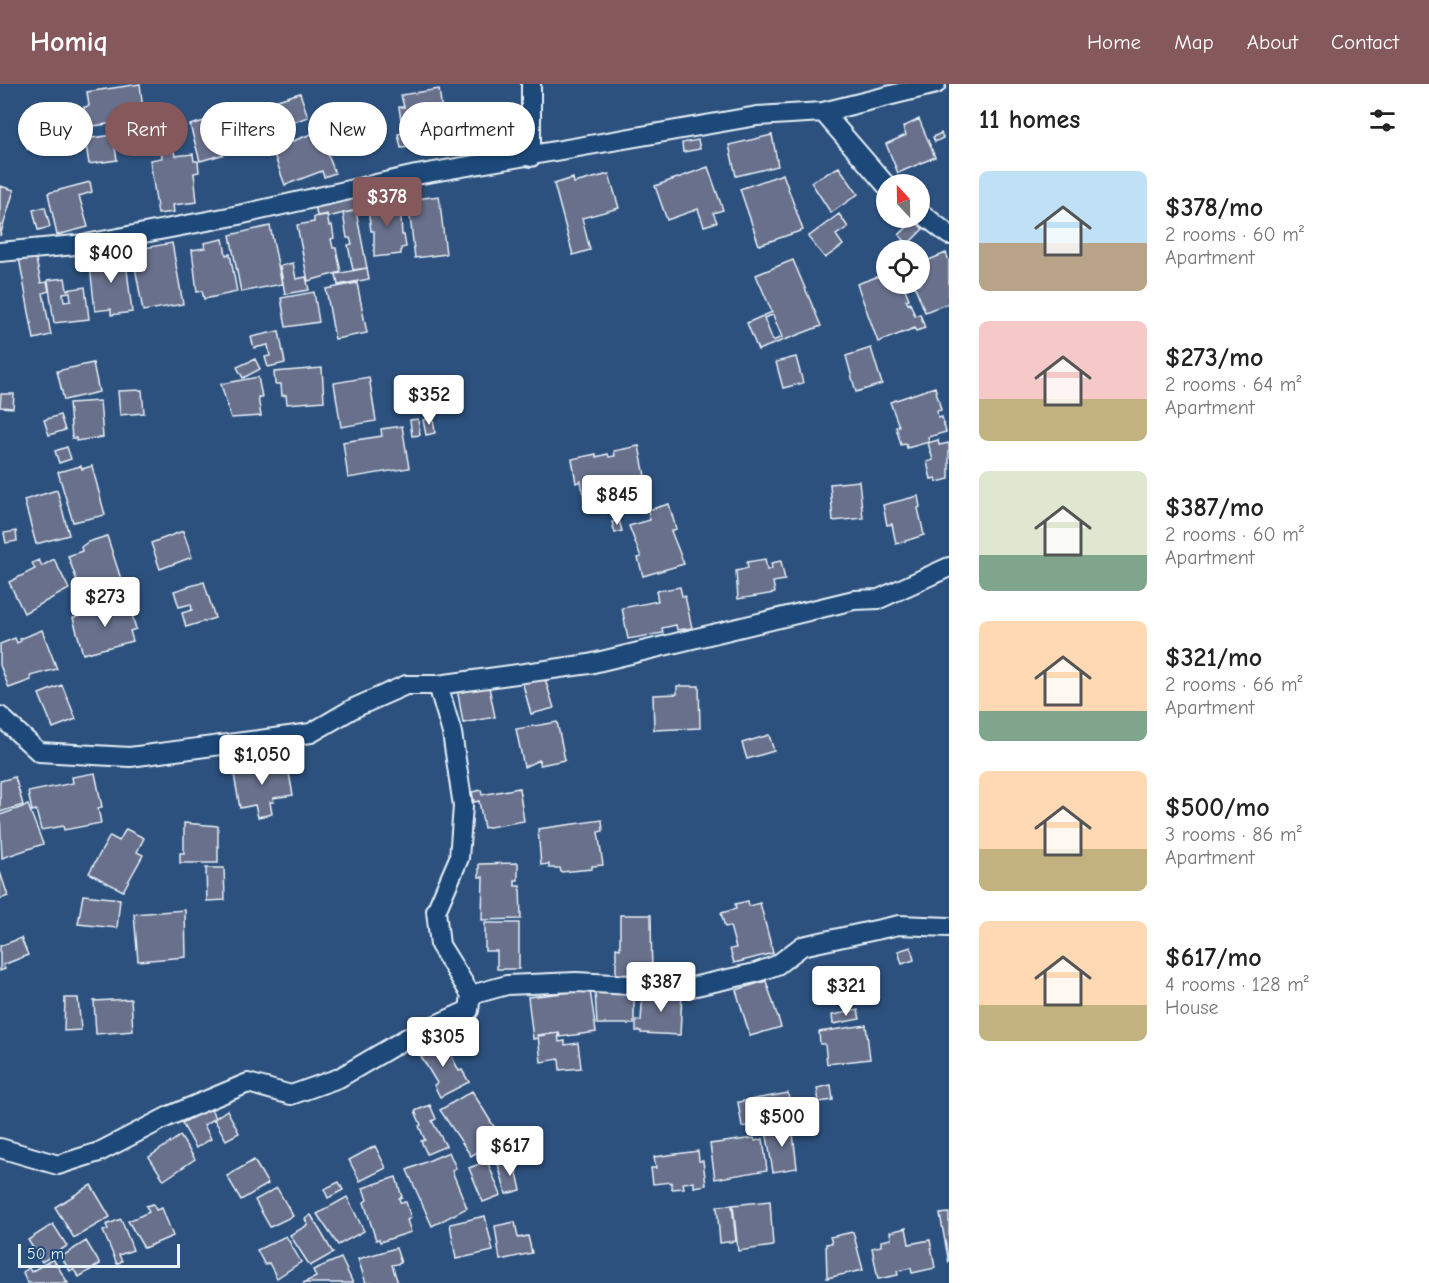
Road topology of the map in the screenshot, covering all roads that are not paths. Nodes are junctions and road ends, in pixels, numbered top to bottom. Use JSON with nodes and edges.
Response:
{"nodes":[{"id":1,"x":531,"y":84,"type":"edge"},
{"id":2,"x":926,"y":85,"type":"edge"},
{"id":3,"x":823,"y":112,"type":"junction"},
{"id":4,"x":531,"y":157,"type":"junction"},
{"id":5,"x":877,"y":174,"type":"edge"},
{"id":6,"x":930,"y":220,"type":"edge"},
{"id":7,"x":949,"y":235,"type":"edge"},
{"id":8,"x":0,"y":252,"type":"edge"},
{"id":9,"x":949,"y":567,"type":"edge"},
{"id":10,"x":438,"y":684,"type":"junction"},
{"id":11,"x":0,"y":716,"type":"edge"},
{"id":12,"x":949,"y":927,"type":"edge"},
{"id":13,"x":471,"y":995,"type":"junction"},
{"id":14,"x":0,"y":1149,"type":"edge"}],
"edges":[{"from":1,"to":4,"type":"street"},
{"from":2,"to":3,"type":"street"},
{"from":3,"to":4,"type":"street"},
{"from":3,"to":5,"type":"street"},
{"from":4,"to":8,"type":"street"},
{"from":6,"to":7,"type":"street"},
{"from":9,"to":10,"type":"street"},
{"from":10,"to":11,"type":"street"},
{"from":10,"to":13,"type":"street"},
{"from":12,"to":13,"type":"street"},
{"from":13,"to":14,"type":"street"}]}
